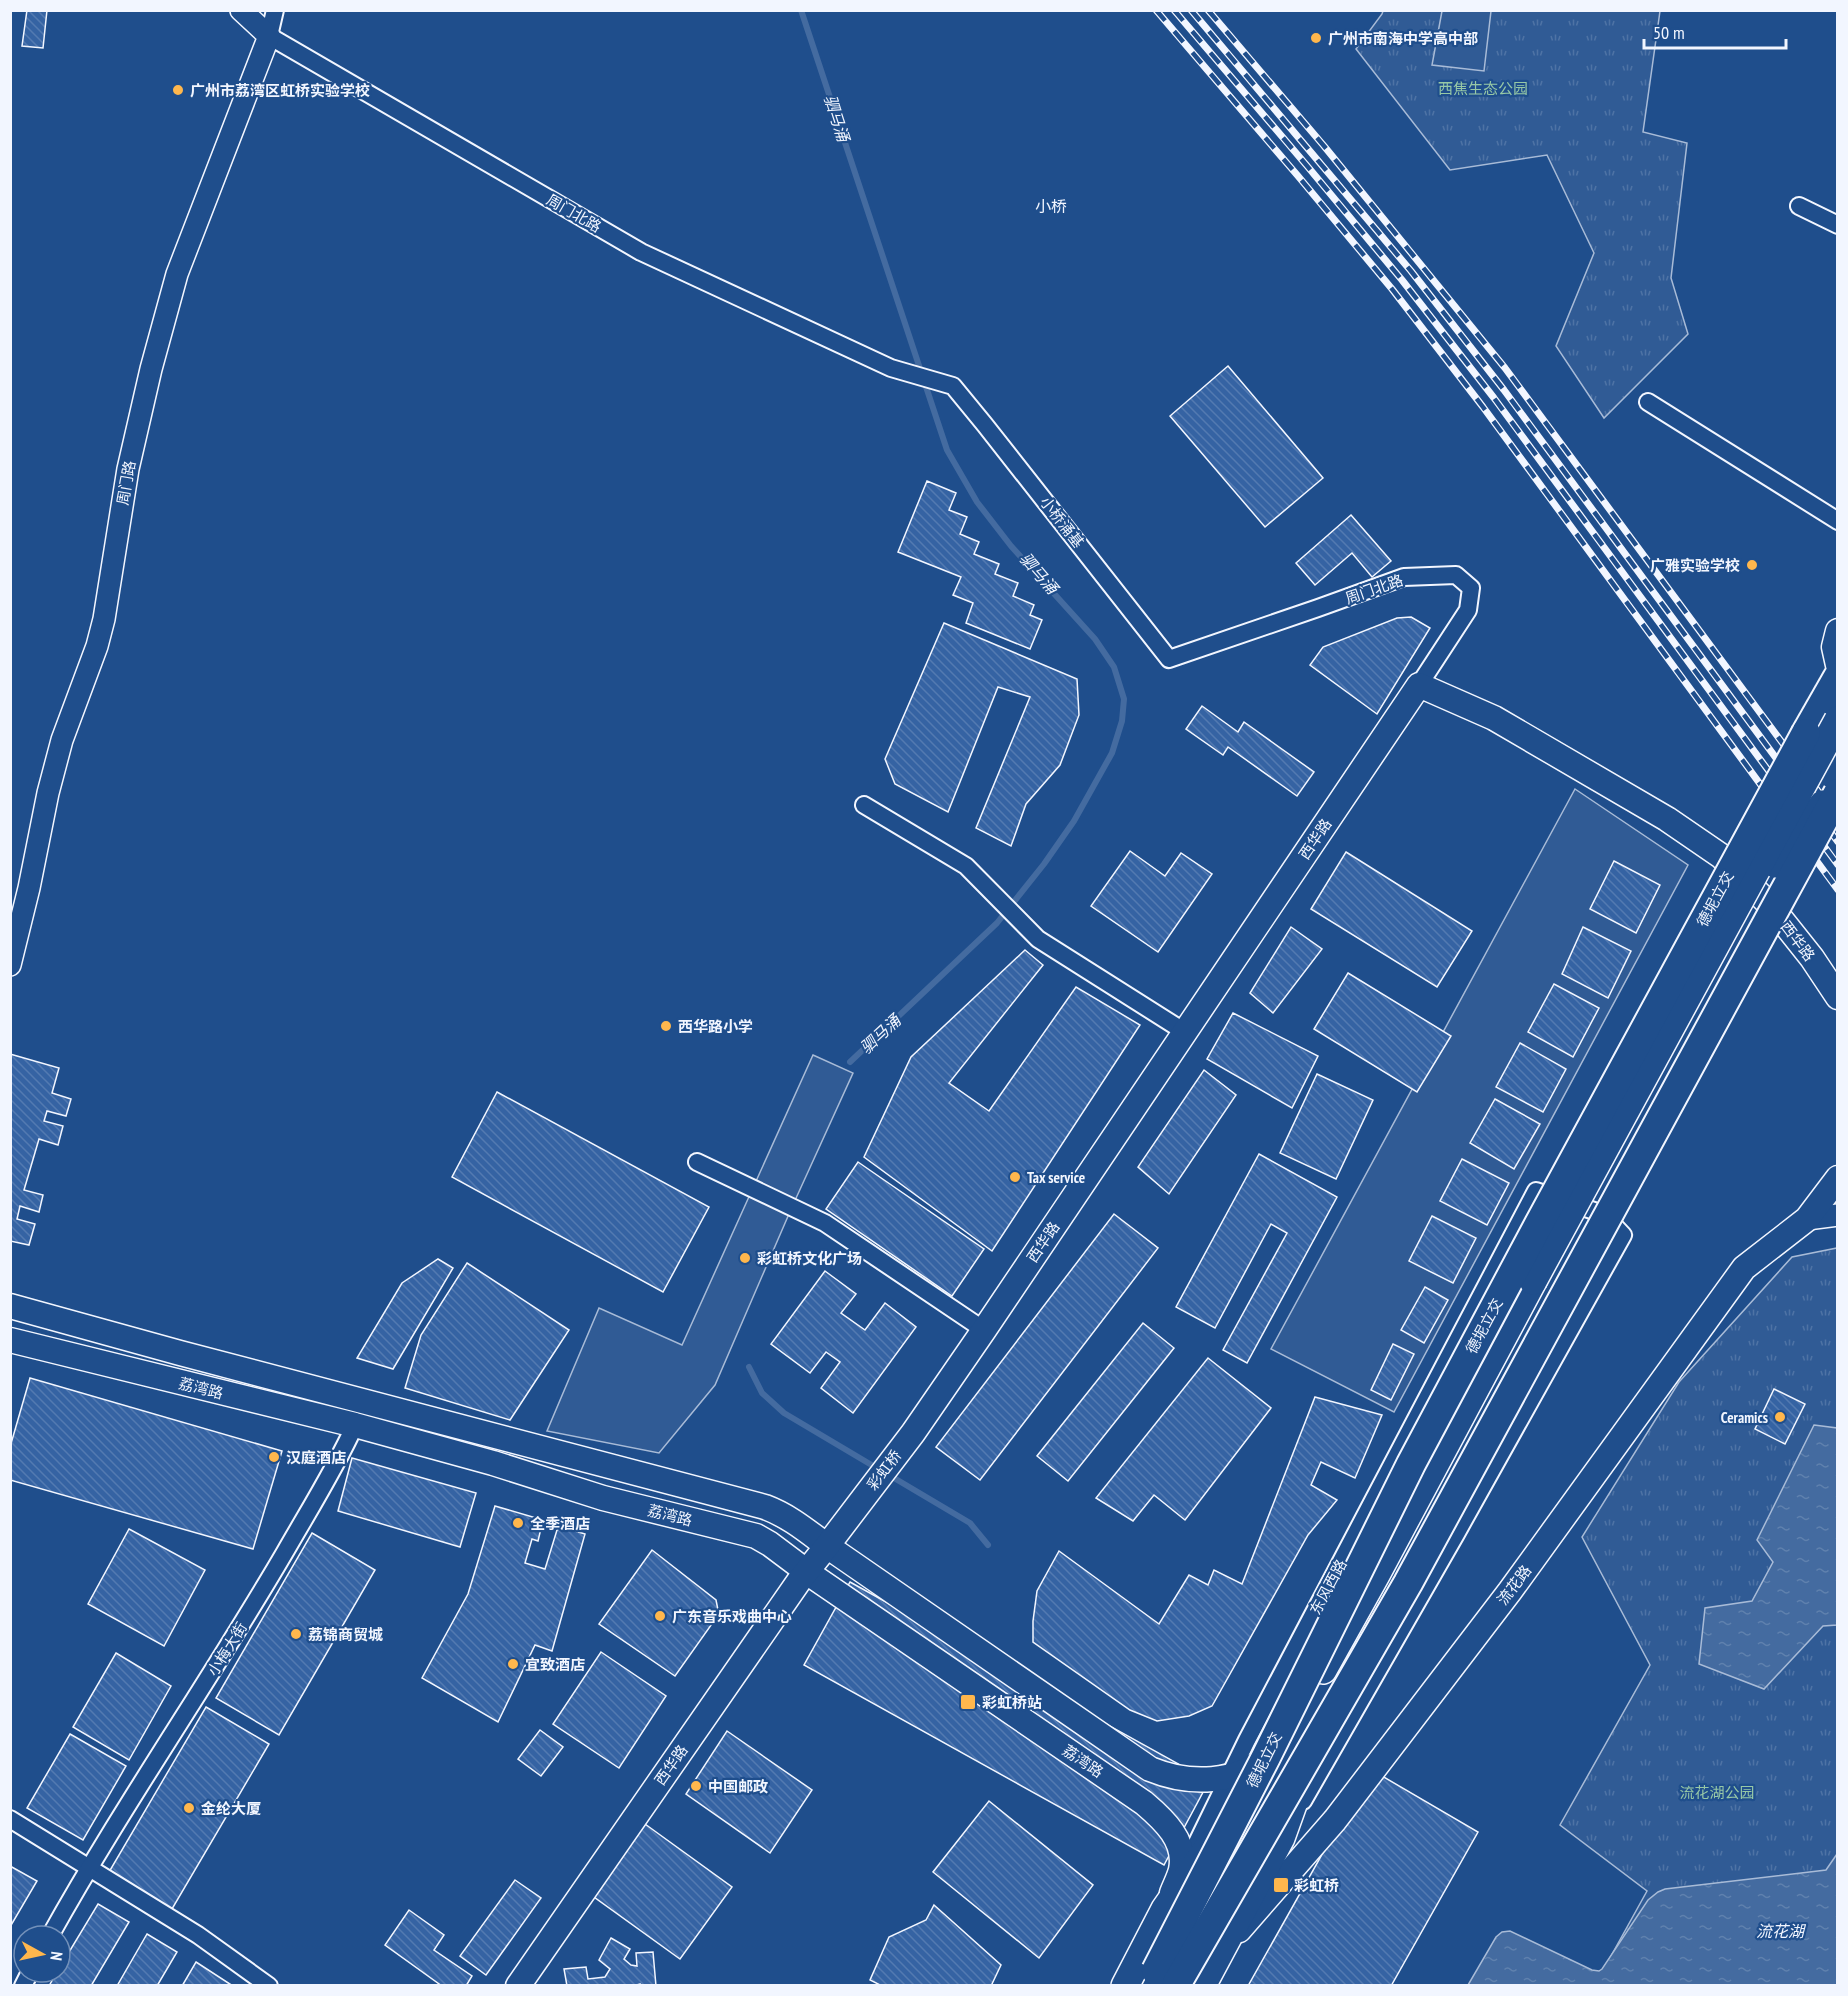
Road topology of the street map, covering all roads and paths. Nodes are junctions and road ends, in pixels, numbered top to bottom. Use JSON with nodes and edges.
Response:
{"nodes":[{"id":1,"x":241,"y":10,"type":"edge"},
{"id":2,"x":275,"y":10,"type":"edge"},
{"id":3,"x":268,"y":36,"type":"junction"},
{"id":4,"x":1799,"y":206,"type":"dead end"},
{"id":5,"x":1838,"y":225,"type":"edge"},
{"id":6,"x":953,"y":386,"type":"joint"},
{"id":7,"x":1648,"y":402,"type":"dead end"},
{"id":8,"x":1838,"y":521,"type":"edge"},
{"id":9,"x":1838,"y":631,"type":"edge"},
{"id":10,"x":1169,"y":659,"type":"joint"},
{"id":11,"x":1838,"y":665,"type":"edge"},
{"id":12,"x":1838,"y":677,"type":"edge"},
{"id":13,"x":1419,"y":685,"type":"junction"},
{"id":14,"x":1827,"y":736,"type":"edge"},
{"id":15,"x":1838,"y":786,"type":"edge"},
{"id":16,"x":1838,"y":793,"type":"edge"},
{"id":17,"x":864,"y":805,"type":"dead end"},
{"id":18,"x":1761,"y":856,"type":"junction"},
{"id":19,"x":10,"y":965,"type":"edge"},
{"id":20,"x":1838,"y":997,"type":"edge"},
{"id":21,"x":1185,"y":1032,"type":"junction"},
{"id":22,"x":697,"y":1162,"type":"dead end"},
{"id":23,"x":1838,"y":1178,"type":"edge"},
{"id":24,"x":1838,"y":1215,"type":"edge"},
{"id":25,"x":1807,"y":1219,"type":"junction"},
{"id":26,"x":10,"y":1306,"type":"edge"},
{"id":27,"x":984,"y":1330,"type":"junction"},
{"id":28,"x":10,"y":1340,"type":"edge"},
{"id":29,"x":355,"y":1425,"type":"junction"},
{"id":30,"x":913,"y":1433,"type":"joint"},
{"id":31,"x":765,"y":1507,"type":"junction"},
{"id":32,"x":756,"y":1536,"type":"junction"},
{"id":33,"x":827,"y":1546,"type":"junction"},
{"id":34,"x":806,"y":1571,"type":"junction"},
{"id":35,"x":1382,"y":1578,"type":"junction"},
{"id":36,"x":1285,"y":1737,"type":"junction"},
{"id":37,"x":1228,"y":1778,"type":"junction"},
{"id":38,"x":10,"y":1819,"type":"edge"},
{"id":39,"x":1281,"y":1839,"type":"junction"},
{"id":40,"x":88,"y":1868,"type":"junction"},
{"id":41,"x":1166,"y":1909,"type":"junction"},
{"id":42,"x":57,"y":1924,"type":"edge"},
{"id":43,"x":1220,"y":1953,"type":"junction"},
{"id":44,"x":269,"y":1986,"type":"edge"},
{"id":45,"x":518,"y":1986,"type":"edge"},
{"id":46,"x":1125,"y":1986,"type":"edge"},
{"id":47,"x":1149,"y":1986,"type":"edge"},
{"id":48,"x":1176,"y":1986,"type":"edge"},
{"id":49,"x":1202,"y":1986,"type":"edge"}],
"edges":[{"from":1,"to":3,"type":"street"},
{"from":2,"to":3,"type":"street","name":"周门路"},
{"from":3,"to":6,"type":"street","name":"周门北路"},
{"from":3,"to":19,"type":"street","name":"周门路"},
{"from":4,"to":5,"type":"street"},
{"from":6,"to":10,"type":"street","name":"小桥涌基"},
{"from":7,"to":8,"type":"street"},
{"from":9,"to":11,"type":"main road"},
{"from":10,"to":13,"type":"street","name":"周门北路"},
{"from":12,"to":14,"type":"highway","name":"德坭立交"},
{"from":13,"to":20,"type":"main road","name":"西华路"},
{"from":13,"to":21,"type":"main road","name":"西华路"},
{"from":14,"to":18,"type":"highway","name":"德坭立交","bridge":true},
{"from":14,"to":18,"type":"main road","bridge":true},
{"from":15,"to":18,"type":"main road","bridge":true},
{"from":16,"to":48,"type":"highway","bridge":true},
{"from":17,"to":21,"type":"street"},
{"from":18,"to":35,"type":"main road","name":"德坭立交"},
{"from":18,"to":47,"type":"highway","name":"德坭立交","bridge":true},
{"from":21,"to":27,"type":"main road","name":"西华路"},
{"from":22,"to":27,"type":"street"},
{"from":23,"to":25,"type":"main road","name":"流花路"},
{"from":24,"to":25,"type":"street"},
{"from":25,"to":43,"type":"main road","name":"流花路"},
{"from":26,"to":31,"type":"main road","name":"荔湾路"},
{"from":27,"to":30,"type":"main road","name":"西华路"},
{"from":28,"to":29,"type":"main road","name":"荔湾路"},
{"from":29,"to":32,"type":"main road","name":"荔湾路"},
{"from":29,"to":40,"type":"street","name":"小梅大街"},
{"from":30,"to":33,"type":"main road","name":"彩虹桥"},
{"from":31,"to":32,"type":"main road"},
{"from":31,"to":33,"type":"main road","name":"荔湾路"},
{"from":32,"to":34,"type":"main road","name":"荔湾路"},
{"from":33,"to":34,"type":"main road","name":"西华路"},
{"from":33,"to":37,"type":"main road","name":"荔湾路"},
{"from":34,"to":41,"type":"main road","name":"荔湾路"},
{"from":34,"to":45,"type":"main road","name":"西华路"},
{"from":35,"to":36,"type":"main road"},
{"from":35,"to":39,"type":"main road"},
{"from":36,"to":37,"type":"main road"},
{"from":36,"to":41,"type":"main road"},
{"from":37,"to":39,"type":"street","name":"东风西路"},
{"from":37,"to":41,"type":"street","name":"东风西路"},
{"from":38,"to":40,"type":"street"},
{"from":39,"to":43,"type":"main road"},
{"from":40,"to":42,"type":"street","name":"小梅大街"},
{"from":40,"to":44,"type":"street"},
{"from":41,"to":46,"type":"main road","name":"东风西路"},
{"from":43,"to":49,"type":"main road"}]}
